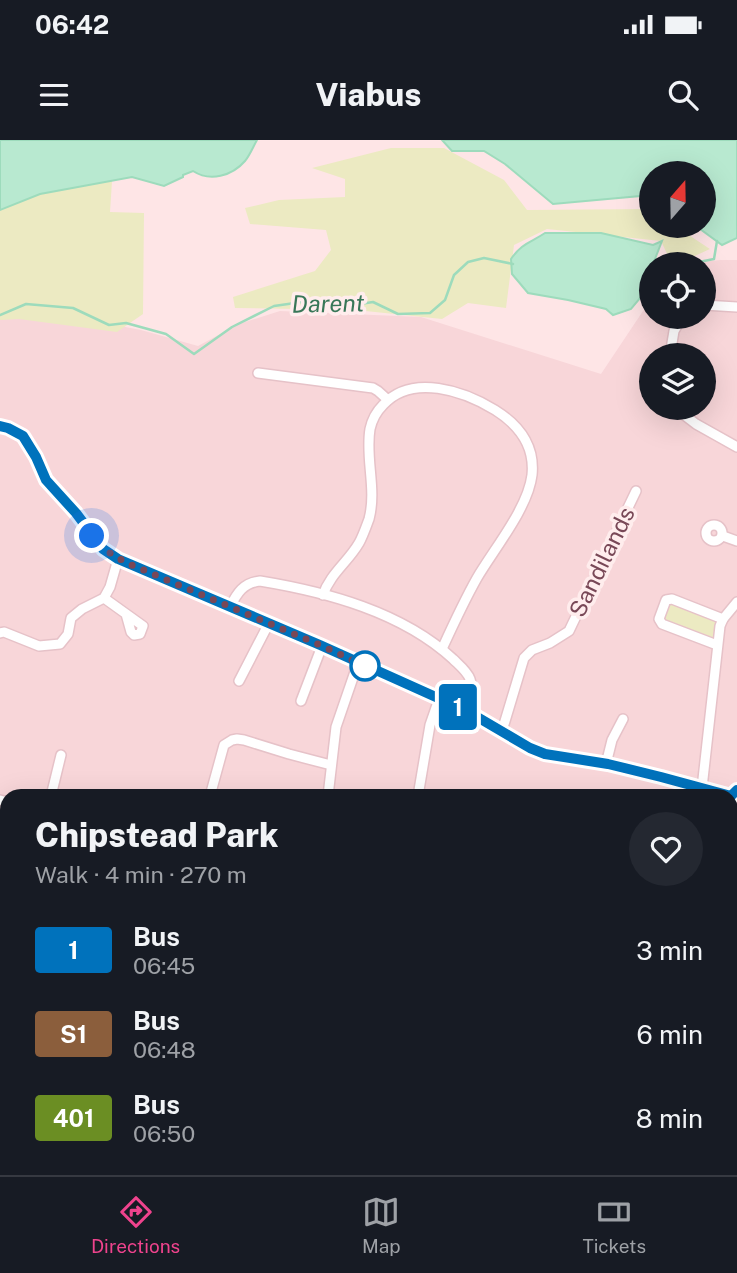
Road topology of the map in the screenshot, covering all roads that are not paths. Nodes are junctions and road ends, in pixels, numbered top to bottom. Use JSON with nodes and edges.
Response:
{"nodes":[{"id":1,"x":716,"y":306,"type":"edge"},
{"id":2,"x":737,"y":307,"type":"edge"},
{"id":3,"x":258,"y":373,"type":"dead end"},
{"id":4,"x":388,"y":400,"type":"junction"},
{"id":5,"x":691,"y":420,"type":"edge"},
{"id":6,"x":0,"y":426,"type":"edge"},
{"id":7,"x":737,"y":447,"type":"edge"},
{"id":8,"x":636,"y":491,"type":"dead end"},
{"id":9,"x":723,"y":536,"type":"dead end"},
{"id":10,"x":737,"y":541,"type":"edge"},
{"id":11,"x":118,"y":559,"type":"junction"},
{"id":12,"x":323,"y":595,"type":"junction"},
{"id":13,"x":104,"y":598,"type":"junction"},
{"id":14,"x":737,"y":602,"type":"edge"},
{"id":15,"x":230,"y":607,"type":"junction"},
{"id":16,"x":126,"y":614,"type":"dead end"},
{"id":17,"x":723,"y":619,"type":"junction"},
{"id":18,"x":269,"y":623,"type":"junction"},
{"id":19,"x":0,"y":633,"type":"edge"},
{"id":20,"x":717,"y":645,"type":"junction"},
{"id":21,"x":322,"y":646,"type":"junction"},
{"id":22,"x":442,"y":649,"type":"junction"},
{"id":23,"x":358,"y":663,"type":"junction"},
{"id":24,"x":239,"y":681,"type":"dead end"},
{"id":25,"x":439,"y":699,"type":"junction"},
{"id":26,"x":301,"y":701,"type":"dead end"},
{"id":27,"x":467,"y":711,"type":"junction"},
{"id":28,"x":623,"y":719,"type":"dead end"},
{"id":29,"x":502,"y":731,"type":"junction"},
{"id":30,"x":61,"y":755,"type":"dead end"},
{"id":31,"x":606,"y":764,"type":"junction"},
{"id":32,"x":331,"y":765,"type":"junction"},
{"id":33,"x":702,"y":788,"type":"junction"},
{"id":34,"x":53,"y":789,"type":"edge"},
{"id":35,"x":212,"y":789,"type":"edge"},
{"id":36,"x":329,"y":789,"type":"edge"},
{"id":37,"x":419,"y":789,"type":"edge"},
{"id":38,"x":706,"y":789,"type":"edge"}],
"edges":[{"from":1,"to":2,"type":"street"},
{"from":3,"to":4,"type":"street"},
{"from":4,"to":12,"type":"street"},
{"from":4,"to":22,"type":"street"},
{"from":5,"to":7,"type":"street"},
{"from":6,"to":11,"type":"street"},
{"from":8,"to":29,"type":"street","name":"Sandilands"},
{"from":9,"to":10,"type":"street"},
{"from":11,"to":13,"type":"street"},
{"from":11,"to":15,"type":"street"},
{"from":12,"to":15,"type":"street"},
{"from":12,"to":22,"type":"street"},
{"from":13,"to":16,"type":"street"},
{"from":13,"to":19,"type":"street"},
{"from":14,"to":17,"type":"street"},
{"from":15,"to":18,"type":"street"},
{"from":17,"to":20,"type":"street"},
{"from":17,"to":20,"type":"street"},
{"from":18,"to":21,"type":"street"},
{"from":18,"to":24,"type":"street"},
{"from":20,"to":33,"type":"street"},
{"from":21,"to":23,"type":"street"},
{"from":21,"to":26,"type":"street"},
{"from":22,"to":27,"type":"street"},
{"from":23,"to":25,"type":"street"},
{"from":23,"to":32,"type":"street"},
{"from":25,"to":27,"type":"street"},
{"from":25,"to":37,"type":"street"},
{"from":27,"to":29,"type":"street"},
{"from":28,"to":31,"type":"street"},
{"from":29,"to":31,"type":"street"},
{"from":30,"to":34,"type":"street"},
{"from":31,"to":33,"type":"street"},
{"from":32,"to":35,"type":"street"},
{"from":32,"to":36,"type":"street"},
{"from":33,"to":38,"type":"street"}]}
